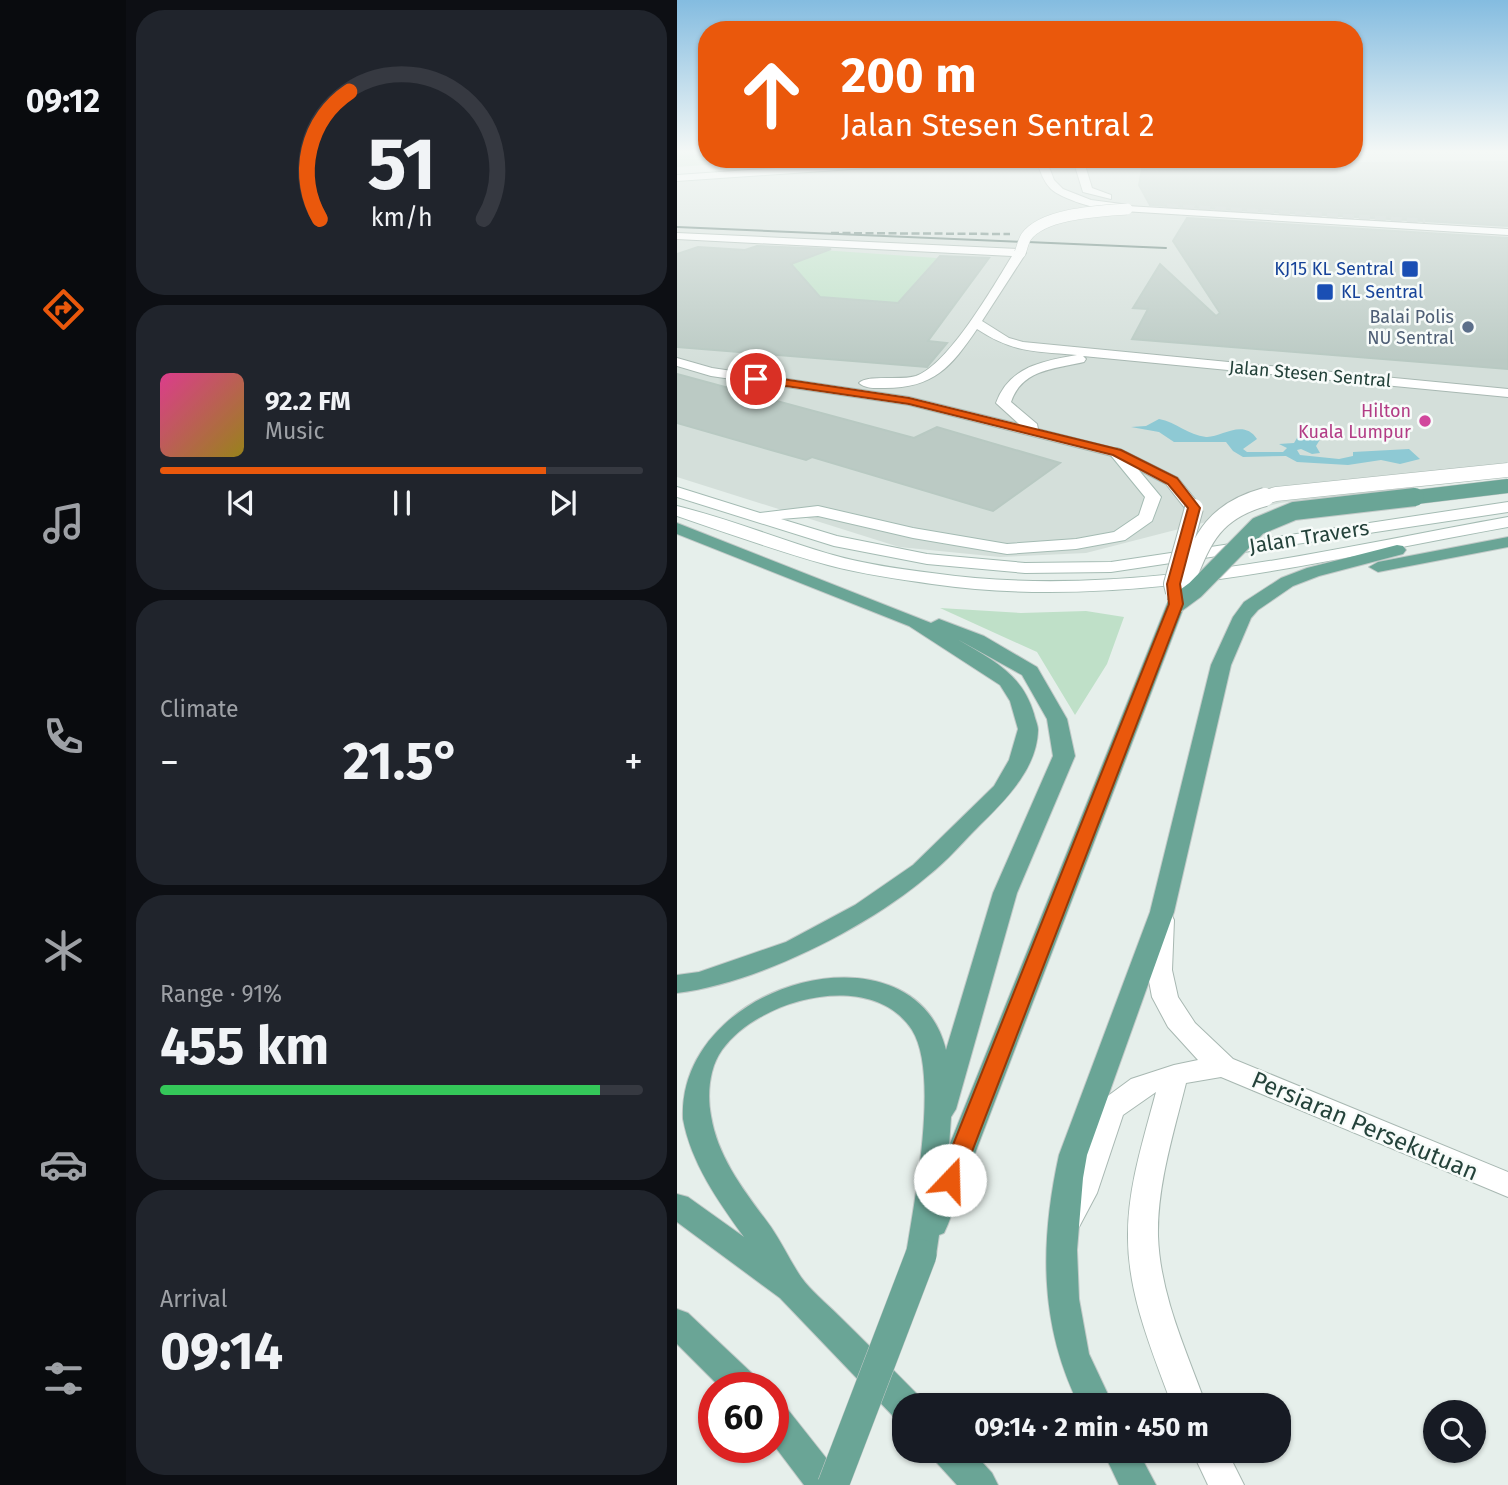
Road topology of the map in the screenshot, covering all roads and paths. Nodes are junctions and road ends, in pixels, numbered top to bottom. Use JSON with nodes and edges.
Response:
{"nodes":[{"id":1,"x":1054,"y":222,"type":"edge"},
{"id":2,"x":1357,"y":222,"type":"edge"},
{"id":3,"x":1508,"y":232,"type":"edge"},
{"id":4,"x":677,"y":236,"type":"edge"},
{"id":5,"x":1020,"y":253,"type":"junction"},
{"id":6,"x":974,"y":322,"type":"junction"},
{"id":7,"x":1113,"y":356,"type":"junction"},
{"id":8,"x":677,"y":362,"type":"edge"},
{"id":9,"x":756,"y":379,"type":"junction"},
{"id":10,"x":1508,"y":393,"type":"edge"},
{"id":11,"x":1039,"y":433,"type":"junction"},
{"id":12,"x":1117,"y":453,"type":"junction"},
{"id":13,"x":1508,"y":471,"type":"edge"},
{"id":14,"x":1508,"y":486,"type":"edge"},
{"id":15,"x":677,"y":492,"type":"edge"},
{"id":16,"x":1508,"y":507,"type":"edge"},
{"id":17,"x":677,"y":511,"type":"edge"},
{"id":18,"x":754,"y":516,"type":"junction"},
{"id":19,"x":1508,"y":522,"type":"edge"},
{"id":20,"x":677,"y":528,"type":"edge"},
{"id":21,"x":1508,"y":530,"type":"edge"},
{"id":22,"x":1508,"y":542,"type":"edge"},
{"id":23,"x":1397,"y":550,"type":"junction"},
{"id":24,"x":1326,"y":553,"type":"junction"},
{"id":25,"x":1176,"y":604,"type":"junction"},
{"id":26,"x":916,"y":622,"type":"junction"},
{"id":27,"x":1237,"y":629,"type":"junction"},
{"id":28,"x":1162,"y":912,"type":"junction"},
{"id":29,"x":677,"y":984,"type":"edge"},
{"id":30,"x":1223,"y":1066,"type":"junction"},
{"id":31,"x":1174,"y":1075,"type":"junction"},
{"id":32,"x":938,"y":1124,"type":"junction"},
{"id":33,"x":1508,"y":1185,"type":"edge"},
{"id":34,"x":677,"y":1206,"type":"edge"},
{"id":35,"x":1063,"y":1226,"type":"junction"},
{"id":36,"x":921,"y":1255,"type":"junction"},
{"id":37,"x":791,"y":1288,"type":"junction"},
{"id":38,"x":677,"y":1323,"type":"edge"},
{"id":39,"x":727,"y":1372,"type":"edge"},
{"id":40,"x":893,"y":1393,"type":"edge"},
{"id":41,"x":1091,"y":1393,"type":"edge"},
{"id":42,"x":1185,"y":1393,"type":"edge"},
{"id":43,"x":789,"y":1438,"type":"edge"},
{"id":44,"x":960,"y":1463,"type":"edge"},
{"id":45,"x":1126,"y":1463,"type":"edge"},
{"id":46,"x":1215,"y":1463,"type":"edge"},
{"id":47,"x":826,"y":1485,"type":"edge"},
{"id":48,"x":833,"y":1485,"type":"edge"},
{"id":49,"x":980,"y":1485,"type":"edge"},
{"id":50,"x":1138,"y":1485,"type":"edge"},
{"id":51,"x":1225,"y":1485,"type":"edge"}],
"edges":[{"from":1,"to":5,"type":"street","bridge":true},
{"from":2,"to":3,"type":"street"},
{"from":4,"to":5,"type":"street"},
{"from":5,"to":6,"type":"street"},
{"from":6,"to":7,"type":"street"},
{"from":6,"to":9,"type":"street"},
{"from":7,"to":10,"type":"street","name":"Jalan Stesen Sentral"},
{"from":7,"to":11,"type":"street"},
{"from":8,"to":9,"type":"street"},
{"from":9,"to":11,"type":"street"},
{"from":11,"to":12,"type":"street"},
{"from":12,"to":18,"type":"street"},
{"from":12,"to":25,"type":"street","bridge":true},
{"from":13,"to":25,"type":"street","bridge":true},
{"from":14,"to":25,"type":"main road","bridge":true},
{"from":15,"to":18,"type":"street","name":"Jalan Travers"},
{"from":16,"to":18,"type":"street","name":"Jalan Travers"},
{"from":17,"to":24,"type":"street","name":"Jalan Travers"},
{"from":19,"to":24,"type":"street","name":"Jalan Travers"},
{"from":20,"to":26,"type":"main road"},
{"from":21,"to":23,"type":"main road"},
{"from":22,"to":27,"type":"main road"},
{"from":23,"to":24,"type":"main road"},
{"from":23,"to":27,"type":"main road"},
{"from":25,"to":36,"type":"main road"},
{"from":26,"to":29,"type":"main road"},
{"from":26,"to":32,"type":"main road"},
{"from":27,"to":28,"type":"main road"},
{"from":28,"to":30,"type":"street"},
{"from":28,"to":35,"type":"main road"},
{"from":30,"to":31,"type":"street"},
{"from":30,"to":33,"type":"street","name":"Persiaran Persekutuan"},
{"from":31,"to":35,"type":"street"},
{"from":31,"to":42,"type":"street"},
{"from":32,"to":36,"type":"main road"},
{"from":32,"to":37,"type":"main road"},
{"from":34,"to":37,"type":"main road"},
{"from":35,"to":41,"type":"main road"},
{"from":36,"to":48,"type":"main road","bridge":true},
{"from":37,"to":40,"type":"main road"},
{"from":38,"to":39,"type":"main road"},
{"from":43,"to":47,"type":"main road"},
{"from":44,"to":49,"type":"main road"},
{"from":45,"to":50,"type":"main road"},
{"from":46,"to":51,"type":"street"}]}
